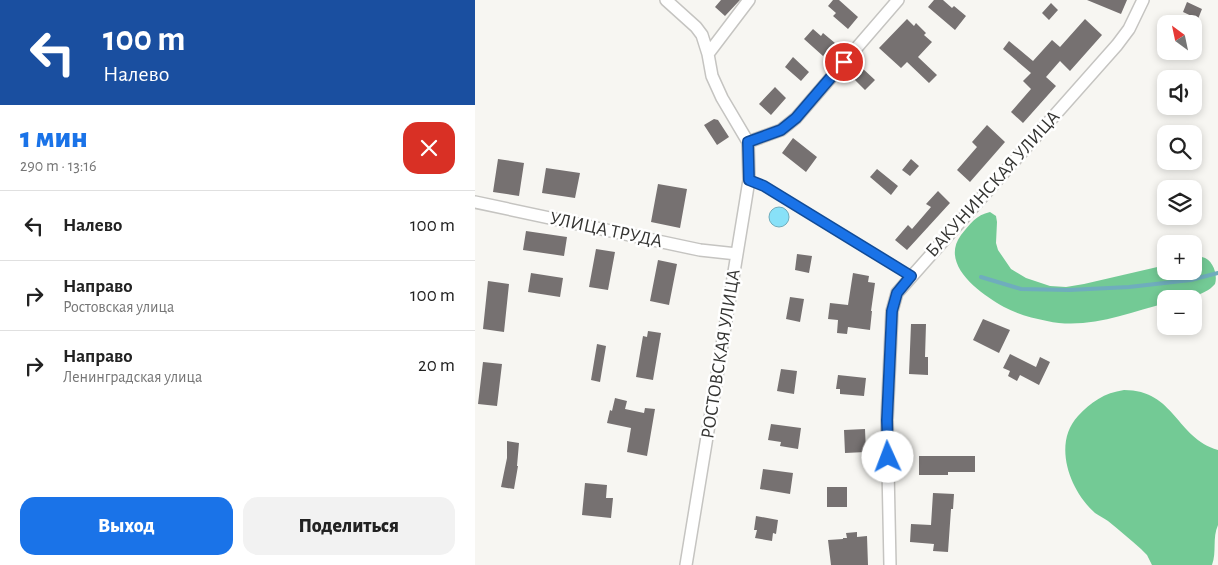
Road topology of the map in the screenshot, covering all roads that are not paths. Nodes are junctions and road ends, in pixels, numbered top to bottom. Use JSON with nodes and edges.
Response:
{"nodes":[{"id":1,"x":666,"y":0,"type":"edge"},
{"id":2,"x":749,"y":0,"type":"edge"},
{"id":3,"x":898,"y":0,"type":"edge"},
{"id":4,"x":1143,"y":0,"type":"edge"},
{"id":5,"x":708,"y":54,"type":"junction"},
{"id":6,"x":748,"y":142,"type":"junction"},
{"id":7,"x":749,"y":180,"type":"junction"},
{"id":8,"x":475,"y":202,"type":"edge"},
{"id":9,"x":737,"y":254,"type":"junction"},
{"id":10,"x":911,"y":276,"type":"junction"},
{"id":11,"x":686,"y":565,"type":"edge"},
{"id":12,"x":890,"y":565,"type":"edge"}],
"edges":[{"from":1,"to":5,"type":"street"},
{"from":2,"to":5,"type":"street"},
{"from":3,"to":6,"type":"street"},
{"from":4,"to":10,"type":"street","name":"БАКУНИНСКАЯ УЛИЦА"},
{"from":5,"to":6,"type":"street"},
{"from":6,"to":7,"type":"street","name":"РОСТОВСКАЯ УЛИЦА"},
{"from":7,"to":9,"type":"street","name":"РОСТОВСКАЯ УЛИЦА"},
{"from":7,"to":10,"type":"lane"},
{"from":8,"to":9,"type":"street","name":"УЛИЦА ТРУДА"},
{"from":9,"to":11,"type":"street","name":"РОСТОВСКАЯ УЛИЦА"},
{"from":10,"to":12,"type":"street","name":"БАКУНИНСКАЯ УЛИЦА"}]}
